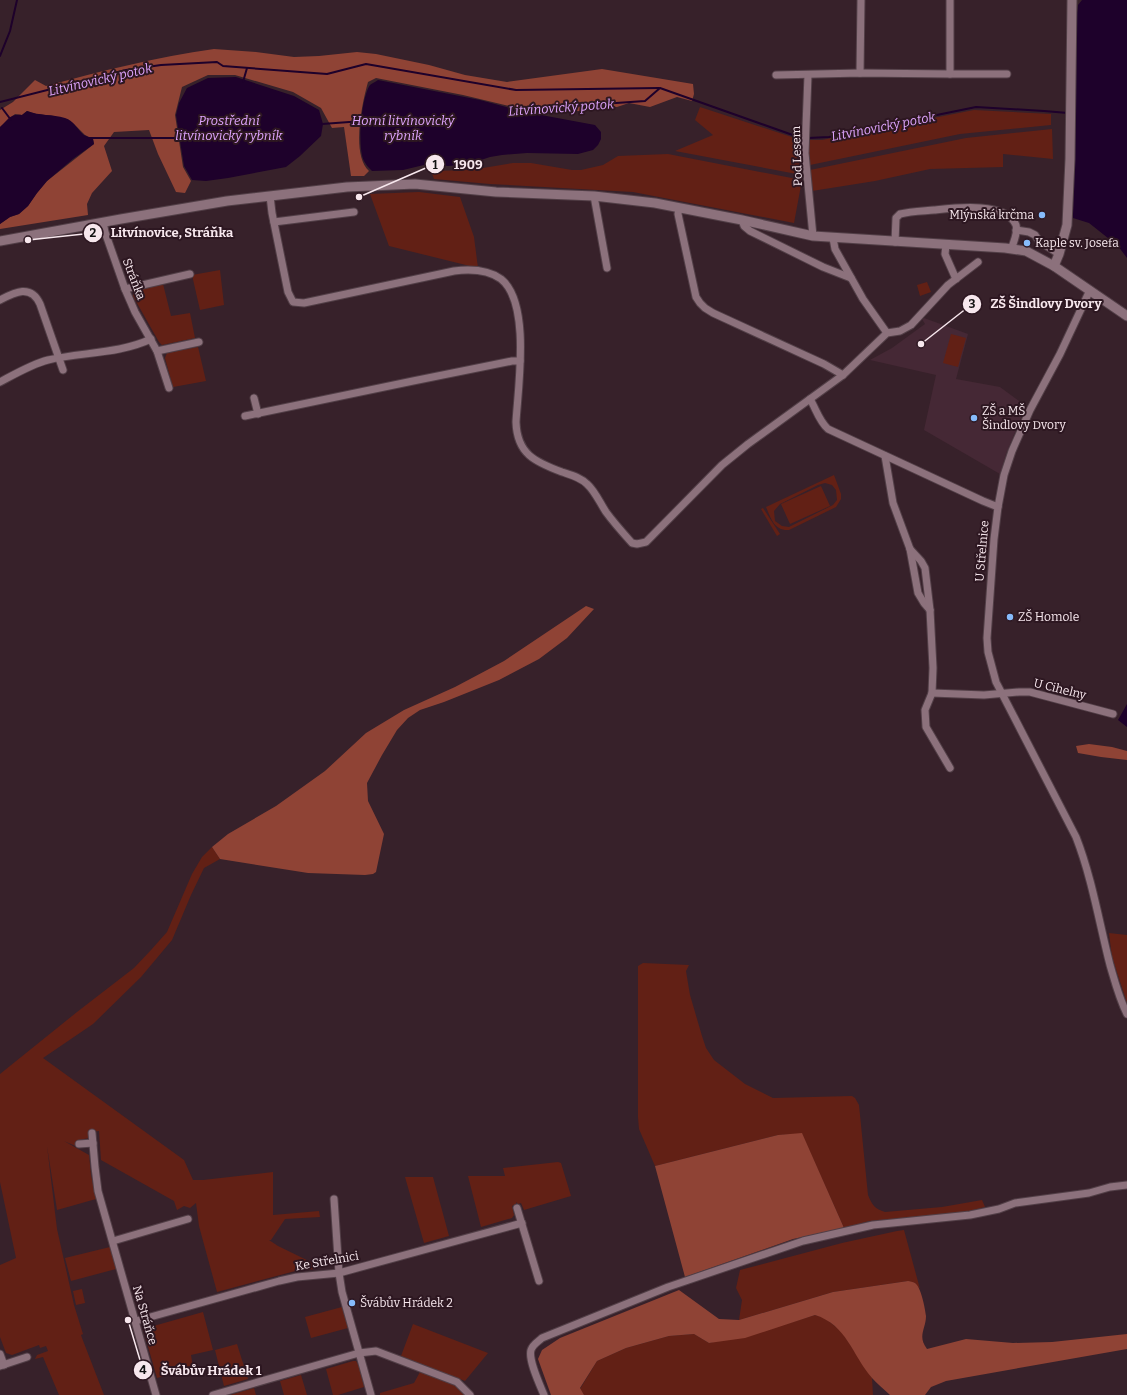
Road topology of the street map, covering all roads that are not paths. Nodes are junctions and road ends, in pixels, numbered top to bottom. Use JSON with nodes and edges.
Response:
{"nodes":[{"id":1,"x":861,"y":0,"type":"edge"},
{"id":2,"x":950,"y":0,"type":"edge"},
{"id":3,"x":1072,"y":0,"type":"edge"},
{"id":4,"x":860,"y":73,"type":"junction"},
{"id":5,"x":950,"y":74,"type":"junction"},
{"id":6,"x":1006,"y":74,"type":"dead end"},
{"id":7,"x":776,"y":75,"type":"dead end"},
{"id":8,"x":808,"y":75,"type":"junction"},
{"id":9,"x":270,"y":196,"type":"junction"},
{"id":10,"x":594,"y":196,"type":"junction"},
{"id":11,"x":679,"y":208,"type":"junction"},
{"id":12,"x":354,"y":212,"type":"dead end"},
{"id":13,"x":742,"y":220,"type":"junction"},
{"id":14,"x":104,"y":222,"type":"junction"},
{"id":15,"x":274,"y":222,"type":"junction"},
{"id":16,"x":1016,"y":230,"type":"junction"},
{"id":17,"x":813,"y":236,"type":"junction"},
{"id":18,"x":832,"y":238,"type":"junction"},
{"id":19,"x":0,"y":241,"type":"edge"},
{"id":20,"x":895,"y":242,"type":"junction"},
{"id":21,"x":946,"y":244,"type":"junction"},
{"id":22,"x":1011,"y":249,"type":"junction"},
{"id":23,"x":1059,"y":254,"type":"junction"},
{"id":24,"x":978,"y":262,"type":"dead end"},
{"id":25,"x":1054,"y":266,"type":"junction"},
{"id":26,"x":607,"y":268,"type":"dead end"},
{"id":27,"x":190,"y":274,"type":"dead end"},
{"id":28,"x":851,"y":278,"type":"junction"},
{"id":29,"x":956,"y":279,"type":"junction"},
{"id":30,"x":125,"y":289,"type":"junction"},
{"id":31,"x":1090,"y":290,"type":"junction"},
{"id":32,"x":0,"y":300,"type":"edge"},
{"id":33,"x":1127,"y":316,"type":"edge"},
{"id":34,"x":887,"y":333,"type":"junction"},
{"id":35,"x":151,"y":339,"type":"junction"},
{"id":36,"x":199,"y":342,"type":"dead end"},
{"id":37,"x":157,"y":351,"type":"junction"},
{"id":38,"x":58,"y":358,"type":"junction"},
{"id":39,"x":520,"y":361,"type":"junction"},
{"id":40,"x":63,"y":370,"type":"dead end"},
{"id":41,"x":843,"y":375,"type":"junction"},
{"id":42,"x":0,"y":382,"type":"edge"},
{"id":43,"x":169,"y":388,"type":"dead end"},
{"id":44,"x":254,"y":398,"type":"dead end"},
{"id":45,"x":810,"y":399,"type":"junction"},
{"id":46,"x":258,"y":414,"type":"junction"},
{"id":47,"x":246,"y":416,"type":"dead end"},
{"id":48,"x":885,"y":456,"type":"junction"},
{"id":49,"x":998,"y":507,"type":"junction"},
{"id":50,"x":910,"y":549,"type":"junction"},
{"id":51,"x":930,"y":610,"type":"junction"},
{"id":52,"x":932,"y":693,"type":"junction"},
{"id":53,"x":1002,"y":694,"type":"junction"},
{"id":54,"x":1113,"y":714,"type":"dead end"},
{"id":55,"x":950,"y":768,"type":"dead end"},
{"id":56,"x":1127,"y":1014,"type":"edge"},
{"id":57,"x":92,"y":1134,"type":"dead end"},
{"id":58,"x":93,"y":1143,"type":"junction"},
{"id":59,"x":79,"y":1144,"type":"dead end"},
{"id":60,"x":1127,"y":1185,"type":"edge"},
{"id":61,"x":334,"y":1198,"type":"dead end"},
{"id":62,"x":517,"y":1208,"type":"dead end"},
{"id":63,"x":188,"y":1219,"type":"dead end"},
{"id":64,"x":522,"y":1223,"type":"junction"},
{"id":65,"x":113,"y":1241,"type":"junction"},
{"id":66,"x":339,"y":1272,"type":"junction"},
{"id":67,"x":539,"y":1281,"type":"dead end"},
{"id":68,"x":136,"y":1321,"type":"junction"},
{"id":69,"x":359,"y":1353,"type":"junction"},
{"id":70,"x":0,"y":1354,"type":"edge"},
{"id":71,"x":27,"y":1357,"type":"dead end"},
{"id":72,"x":2,"y":1366,"type":"edge"},
{"id":73,"x":156,"y":1395,"type":"edge"},
{"id":74,"x":212,"y":1395,"type":"edge"},
{"id":75,"x":371,"y":1395,"type":"edge"},
{"id":76,"x":470,"y":1395,"type":"edge"},
{"id":77,"x":544,"y":1395,"type":"edge"}],
"edges":[{"from":1,"to":4,"type":"street"},
{"from":2,"to":5,"type":"street"},
{"from":3,"to":23,"type":"street"},
{"from":4,"to":5,"type":"street"},
{"from":4,"to":8,"type":"street"},
{"from":5,"to":6,"type":"street"},
{"from":7,"to":8,"type":"street"},
{"from":8,"to":17,"type":"street","name":"Pod Lesem"},
{"from":9,"to":10,"type":"street"},
{"from":9,"to":14,"type":"street"},
{"from":9,"to":15,"type":"street"},
{"from":10,"to":11,"type":"street"},
{"from":10,"to":26,"type":"street"},
{"from":11,"to":13,"type":"street"},
{"from":11,"to":41,"type":"street"},
{"from":12,"to":15,"type":"street"},
{"from":13,"to":17,"type":"street"},
{"from":13,"to":28,"type":"street"},
{"from":14,"to":19,"type":"street"},
{"from":14,"to":30,"type":"street","name":"Stráňka"},
{"from":15,"to":39,"type":"street"},
{"from":16,"to":20,"type":"street"},
{"from":16,"to":22,"type":"street"},
{"from":16,"to":23,"type":"street"},
{"from":17,"to":18,"type":"street"},
{"from":18,"to":20,"type":"street"},
{"from":18,"to":28,"type":"street"},
{"from":20,"to":21,"type":"street"},
{"from":21,"to":22,"type":"street"},
{"from":21,"to":29,"type":"street"},
{"from":22,"to":25,"type":"street"},
{"from":23,"to":25,"type":"street"},
{"from":24,"to":29,"type":"street"},
{"from":25,"to":31,"type":"street"},
{"from":27,"to":30,"type":"street"},
{"from":28,"to":34,"type":"street"},
{"from":29,"to":34,"type":"street"},
{"from":30,"to":35,"type":"street","name":"Stráňka"},
{"from":31,"to":33,"type":"street"},
{"from":31,"to":49,"type":"street"},
{"from":32,"to":38,"type":"street"},
{"from":34,"to":41,"type":"street"},
{"from":35,"to":37,"type":"street","name":"Stráňka"},
{"from":35,"to":38,"type":"street"},
{"from":36,"to":37,"type":"street"},
{"from":37,"to":43,"type":"street","name":"Stráňka"},
{"from":38,"to":40,"type":"street"},
{"from":38,"to":42,"type":"street"},
{"from":39,"to":45,"type":"street"},
{"from":39,"to":46,"type":"street"},
{"from":41,"to":45,"type":"street"},
{"from":44,"to":46,"type":"street"},
{"from":45,"to":48,"type":"street","name":"U Střelnice"},
{"from":46,"to":47,"type":"street"},
{"from":48,"to":49,"type":"street","name":"U Střelnice"},
{"from":48,"to":50,"type":"street"},
{"from":49,"to":53,"type":"street","name":"U Střelnice"},
{"from":50,"to":51,"type":"street"},
{"from":50,"to":51,"type":"street"},
{"from":51,"to":52,"type":"street"},
{"from":52,"to":53,"type":"street"},
{"from":52,"to":55,"type":"street"},
{"from":53,"to":54,"type":"street","name":"U Cihelny"},
{"from":53,"to":56,"type":"street","name":"U Střelnice"},
{"from":57,"to":58,"type":"street","name":"Na Stráňce"},
{"from":58,"to":59,"type":"street"},
{"from":58,"to":65,"type":"street","name":"Na Stráňce"},
{"from":60,"to":77,"type":"street"},
{"from":61,"to":66,"type":"street"},
{"from":62,"to":64,"type":"street"},
{"from":63,"to":65,"type":"street"},
{"from":64,"to":66,"type":"street","name":"Ke Střelnici"},
{"from":64,"to":67,"type":"street"},
{"from":65,"to":68,"type":"street","name":"Na Stráňce"},
{"from":66,"to":68,"type":"street","name":"Ke Střelnici"},
{"from":66,"to":69,"type":"street"},
{"from":68,"to":73,"type":"street","name":"Na Stráňce"},
{"from":69,"to":74,"type":"street"},
{"from":69,"to":75,"type":"street"},
{"from":69,"to":76,"type":"street"},
{"from":70,"to":72,"type":"street"},
{"from":71,"to":72,"type":"street"}]}
